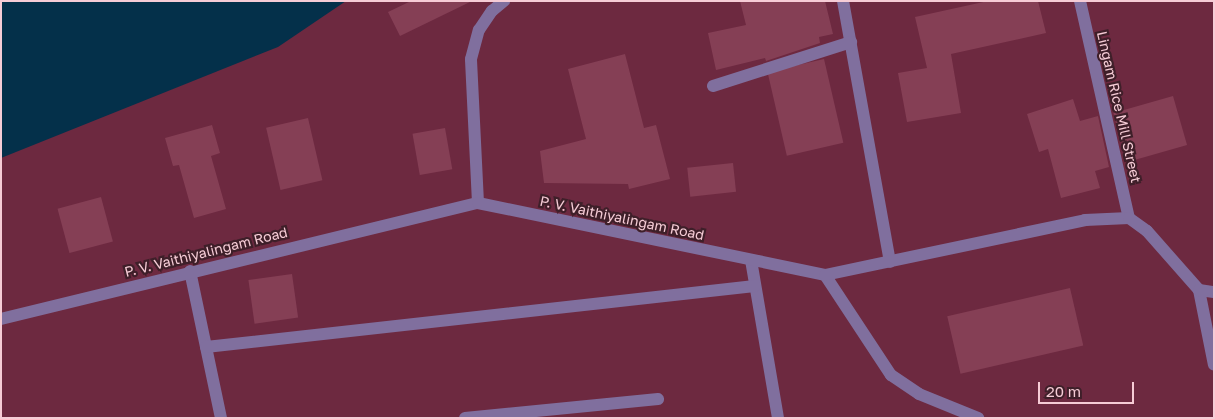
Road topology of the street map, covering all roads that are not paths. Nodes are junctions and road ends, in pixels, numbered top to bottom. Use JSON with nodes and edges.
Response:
{"nodes":[{"id":1,"x":504,"y":1,"type":"edge"},
{"id":2,"x":843,"y":1,"type":"edge"},
{"id":3,"x":1080,"y":1,"type":"edge"},
{"id":4,"x":851,"y":42,"type":"junction"},
{"id":5,"x":713,"y":86,"type":"dead end"},
{"id":6,"x":478,"y":203,"type":"junction"},
{"id":7,"x":1128,"y":218,"type":"junction"},
{"id":8,"x":751,"y":260,"type":"junction"},
{"id":9,"x":890,"y":262,"type":"junction"},
{"id":10,"x":190,"y":271,"type":"junction"},
{"id":11,"x":825,"y":275,"type":"junction"},
{"id":12,"x":755,"y":286,"type":"junction"},
{"id":13,"x":1199,"y":290,"type":"junction"},
{"id":14,"x":1214,"y":292,"type":"edge"},
{"id":15,"x":1,"y":319,"type":"edge"},
{"id":16,"x":206,"y":347,"type":"junction"},
{"id":17,"x":1214,"y":365,"type":"edge"},
{"id":18,"x":658,"y":399,"type":"dead end"},
{"id":19,"x":221,"y":418,"type":"edge"},
{"id":20,"x":465,"y":418,"type":"edge"},
{"id":21,"x":778,"y":418,"type":"edge"},
{"id":22,"x":978,"y":418,"type":"edge"}],
"edges":[{"from":1,"to":6,"type":"street"},
{"from":2,"to":4,"type":"street"},
{"from":3,"to":7,"type":"street","name":"Lingam Rice Mill Street"},
{"from":4,"to":5,"type":"street"},
{"from":4,"to":9,"type":"street"},
{"from":6,"to":8,"type":"street","name":"P. V. Vaithiyalingam Road"},
{"from":6,"to":10,"type":"street","name":"P. V. Vaithiyalingam Road"},
{"from":7,"to":9,"type":"street","name":"P. V. Vaithiyalingam Road"},
{"from":7,"to":13,"type":"street"},
{"from":8,"to":11,"type":"street","name":"P. V. Vaithiyalingam Road"},
{"from":8,"to":12,"type":"street"},
{"from":9,"to":11,"type":"street","name":"P. V. Vaithiyalingam Road"},
{"from":10,"to":15,"type":"street","name":"P. V. Vaithiyalingam Road"},
{"from":10,"to":16,"type":"street"},
{"from":11,"to":22,"type":"street"},
{"from":12,"to":16,"type":"street"},
{"from":12,"to":21,"type":"street"},
{"from":13,"to":14,"type":"street"},
{"from":13,"to":17,"type":"street"},
{"from":16,"to":19,"type":"street"},
{"from":18,"to":20,"type":"street"}]}
